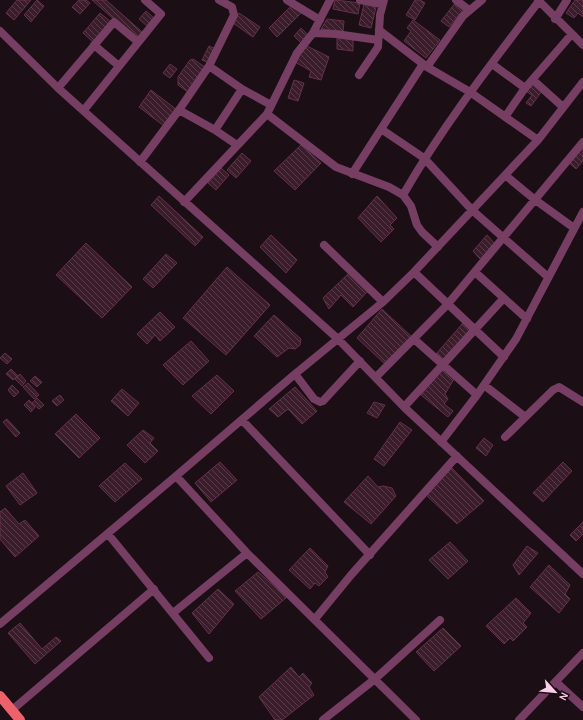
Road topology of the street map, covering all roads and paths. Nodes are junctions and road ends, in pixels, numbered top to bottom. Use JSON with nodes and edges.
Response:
{"nodes":[{"id":1,"x":145,"y":0,"type":"edge"},
{"id":2,"x":219,"y":0,"type":"edge"},
{"id":3,"x":286,"y":0,"type":"edge"},
{"id":4,"x":330,"y":0,"type":"edge"},
{"id":5,"x":360,"y":0,"type":"edge"},
{"id":6,"x":456,"y":0,"type":"edge"},
{"id":7,"x":482,"y":0,"type":"edge"},
{"id":8,"x":567,"y":0,"type":"edge"},
{"id":9,"x":539,"y":1,"type":"edge"},
{"id":10,"x":383,"y":2,"type":"edge"},
{"id":11,"x":234,"y":4,"type":"edge"},
{"id":12,"x":469,"y":10,"type":"junction"},
{"id":13,"x":555,"y":18,"type":"junction"},
{"id":14,"x":320,"y":20,"type":"junction"},
{"id":15,"x":379,"y":30,"type":"junction"},
{"id":16,"x":0,"y":31,"type":"edge"},
{"id":17,"x":313,"y":33,"type":"junction"},
{"id":18,"x":571,"y":35,"type":"junction"},
{"id":19,"x":378,"y":40,"type":"junction"},
{"id":20,"x":138,"y":42,"type":"junction"},
{"id":21,"x":583,"y":45,"type":"edge"},
{"id":22,"x":94,"y":46,"type":"junction"},
{"id":23,"x":492,"y":64,"type":"junction"},
{"id":24,"x":119,"y":66,"type":"junction"},
{"id":25,"x":209,"y":66,"type":"junction"},
{"id":26,"x":425,"y":66,"type":"junction"},
{"id":27,"x":359,"y":75,"type":"dead end"},
{"id":28,"x":532,"y":80,"type":"junction"},
{"id":29,"x":583,"y":82,"type":"edge"},
{"id":30,"x":58,"y":88,"type":"junction"},
{"id":31,"x":525,"y":88,"type":"junction"},
{"id":32,"x":242,"y":89,"type":"junction"},
{"id":33,"x":470,"y":92,"type":"junction"},
{"id":34,"x":271,"y":105,"type":"junction"},
{"id":35,"x":563,"y":107,"type":"junction"},
{"id":36,"x":84,"y":110,"type":"junction"},
{"id":37,"x":180,"y":110,"type":"junction"},
{"id":38,"x":267,"y":114,"type":"junction"},
{"id":39,"x":504,"y":117,"type":"junction"},
{"id":40,"x":381,"y":129,"type":"junction"},
{"id":41,"x":215,"y":130,"type":"junction"},
{"id":42,"x":538,"y":140,"type":"junction"},
{"id":43,"x":583,"y":142,"type":"edge"},
{"id":44,"x":237,"y":145,"type":"junction"},
{"id":45,"x":424,"y":158,"type":"junction"},
{"id":46,"x":140,"y":162,"type":"junction"},
{"id":47,"x":352,"y":174,"type":"junction"},
{"id":48,"x":505,"y":175,"type":"junction"},
{"id":49,"x":402,"y":196,"type":"junction"},
{"id":50,"x":534,"y":199,"type":"junction"},
{"id":51,"x":184,"y":202,"type":"junction"},
{"id":52,"x":472,"y":210,"type":"junction"},
{"id":53,"x":583,"y":212,"type":"edge"},
{"id":54,"x":574,"y":228,"type":"junction"},
{"id":55,"x":503,"y":238,"type":"junction"},
{"id":56,"x":324,"y":245,"type":"dead end"},
{"id":57,"x":438,"y":247,"type":"junction"},
{"id":58,"x":414,"y":272,"type":"junction"},
{"id":59,"x":475,"y":272,"type":"junction"},
{"id":60,"x":548,"y":277,"type":"junction"},
{"id":61,"x":503,"y":299,"type":"junction"},
{"id":62,"x":383,"y":302,"type":"junction"},
{"id":63,"x":447,"y":304,"type":"junction"},
{"id":64,"x":527,"y":320,"type":"junction"},
{"id":65,"x":476,"y":331,"type":"junction"},
{"id":66,"x":338,"y":339,"type":"junction"},
{"id":67,"x":414,"y":339,"type":"junction"},
{"id":68,"x":504,"y":357,"type":"junction"},
{"id":69,"x":360,"y":361,"type":"junction"},
{"id":70,"x":443,"y":366,"type":"junction"},
{"id":71,"x":295,"y":374,"type":"junction"},
{"id":72,"x":376,"y":377,"type":"junction"},
{"id":73,"x":484,"y":385,"type":"junction"},
{"id":74,"x":477,"y":395,"type":"junction"},
{"id":75,"x":583,"y":402,"type":"edge"},
{"id":76,"x":404,"y":407,"type":"junction"},
{"id":77,"x":524,"y":416,"type":"junction"},
{"id":78,"x":242,"y":420,"type":"junction"},
{"id":79,"x":504,"y":437,"type":"dead end"},
{"id":80,"x":441,"y":442,"type":"junction"},
{"id":81,"x":457,"y":456,"type":"junction"},
{"id":82,"x":176,"y":476,"type":"junction"},
{"id":83,"x":108,"y":534,"type":"junction"},
{"id":84,"x":247,"y":553,"type":"junction"},
{"id":85,"x":370,"y":555,"type":"junction"},
{"id":86,"x":583,"y":574,"type":"edge"},
{"id":87,"x":154,"y":589,"type":"junction"},
{"id":88,"x":173,"y":613,"type":"junction"},
{"id":89,"x":315,"y":619,"type":"junction"},
{"id":90,"x":440,"y":620,"type":"dead end"},
{"id":91,"x":0,"y":624,"type":"edge"},
{"id":92,"x":583,"y":653,"type":"edge"},
{"id":93,"x":209,"y":658,"type":"dead end"},
{"id":94,"x":375,"y":678,"type":"junction"},
{"id":95,"x":556,"y":682,"type":"junction"},
{"id":96,"x":0,"y":696,"type":"edge"},
{"id":97,"x":583,"y":707,"type":"edge"},
{"id":98,"x":12,"y":710,"type":"junction"},
{"id":99,"x":20,"y":720,"type":"edge"},
{"id":100,"x":323,"y":720,"type":"edge"},
{"id":101,"x":416,"y":720,"type":"edge"},
{"id":102,"x":519,"y":720,"type":"edge"}],
"edges":[{"from":1,"to":20,"type":"street"},
{"from":2,"to":11,"type":"street"},
{"from":3,"to":14,"type":"street"},
{"from":4,"to":14,"type":"street"},
{"from":5,"to":10,"type":"street"},
{"from":6,"to":12,"type":"street"},
{"from":7,"to":12,"type":"street"},
{"from":8,"to":13,"type":"street"},
{"from":9,"to":13,"type":"street"},
{"from":9,"to":23,"type":"street"},
{"from":10,"to":15,"type":"street"},
{"from":11,"to":25,"type":"street"},
{"from":12,"to":26,"type":"street"},
{"from":13,"to":18,"type":"street"},
{"from":14,"to":17,"type":"street"},
{"from":15,"to":19,"type":"street"},
{"from":15,"to":26,"type":"street"},
{"from":16,"to":30,"type":"street"},
{"from":17,"to":19,"type":"street"},
{"from":17,"to":34,"type":"street"},
{"from":18,"to":21,"type":"street"},
{"from":18,"to":28,"type":"street"},
{"from":19,"to":27,"type":"street"},
{"from":20,"to":22,"type":"street"},
{"from":20,"to":24,"type":"street"},
{"from":22,"to":24,"type":"street"},
{"from":22,"to":30,"type":"street"},
{"from":23,"to":31,"type":"street"},
{"from":23,"to":33,"type":"street"},
{"from":24,"to":36,"type":"street"},
{"from":25,"to":32,"type":"street"},
{"from":25,"to":37,"type":"street"},
{"from":26,"to":33,"type":"street"},
{"from":26,"to":40,"type":"street"},
{"from":28,"to":31,"type":"street"},
{"from":28,"to":35,"type":"street"},
{"from":29,"to":35,"type":"street"},
{"from":30,"to":36,"type":"street"},
{"from":31,"to":39,"type":"street"},
{"from":32,"to":34,"type":"street"},
{"from":32,"to":41,"type":"street"},
{"from":33,"to":39,"type":"street"},
{"from":33,"to":45,"type":"street"},
{"from":34,"to":38,"type":"street"},
{"from":35,"to":42,"type":"street"},
{"from":36,"to":46,"type":"street"},
{"from":37,"to":41,"type":"street"},
{"from":37,"to":46,"type":"street"},
{"from":38,"to":44,"type":"street"},
{"from":38,"to":47,"type":"street"},
{"from":39,"to":42,"type":"street"},
{"from":40,"to":45,"type":"street"},
{"from":40,"to":47,"type":"street"},
{"from":41,"to":44,"type":"street"},
{"from":42,"to":48,"type":"street"},
{"from":43,"to":50,"type":"street"},
{"from":44,"to":51,"type":"street"},
{"from":45,"to":49,"type":"street"},
{"from":45,"to":52,"type":"street"},
{"from":46,"to":51,"type":"street"},
{"from":47,"to":49,"type":"street"},
{"from":48,"to":50,"type":"street"},
{"from":48,"to":52,"type":"street"},
{"from":49,"to":57,"type":"street"},
{"from":50,"to":54,"type":"street"},
{"from":50,"to":55,"type":"street"},
{"from":51,"to":66,"type":"street"},
{"from":52,"to":55,"type":"street"},
{"from":52,"to":57,"type":"street"},
{"from":53,"to":54,"type":"street"},
{"from":54,"to":60,"type":"street"},
{"from":55,"to":59,"type":"street"},
{"from":55,"to":60,"type":"street"},
{"from":56,"to":62,"type":"street"},
{"from":57,"to":58,"type":"street"},
{"from":58,"to":62,"type":"street"},
{"from":58,"to":63,"type":"street"},
{"from":59,"to":61,"type":"street"},
{"from":59,"to":63,"type":"street"},
{"from":60,"to":64,"type":"street"},
{"from":61,"to":64,"type":"street"},
{"from":61,"to":65,"type":"street"},
{"from":62,"to":66,"type":"street"},
{"from":63,"to":65,"type":"street"},
{"from":63,"to":67,"type":"street"},
{"from":64,"to":68,"type":"street"},
{"from":65,"to":68,"type":"street"},
{"from":65,"to":70,"type":"street"},
{"from":66,"to":69,"type":"street"},
{"from":66,"to":71,"type":"street"},
{"from":67,"to":70,"type":"street"},
{"from":67,"to":72,"type":"street"},
{"from":68,"to":73,"type":"street"},
{"from":69,"to":71,"type":"street"},
{"from":69,"to":72,"type":"street"},
{"from":70,"to":74,"type":"street"},
{"from":70,"to":76,"type":"street"},
{"from":71,"to":78,"type":"street"},
{"from":72,"to":76,"type":"street"},
{"from":73,"to":74,"type":"street"},
{"from":73,"to":77,"type":"street"},
{"from":74,"to":80,"type":"street"},
{"from":75,"to":77,"type":"street"},
{"from":76,"to":80,"type":"street"},
{"from":77,"to":79,"type":"street"},
{"from":78,"to":82,"type":"street"},
{"from":78,"to":85,"type":"street"},
{"from":80,"to":81,"type":"street"},
{"from":81,"to":85,"type":"street"},
{"from":81,"to":86,"type":"street"},
{"from":82,"to":83,"type":"street"},
{"from":82,"to":84,"type":"street"},
{"from":83,"to":87,"type":"street"},
{"from":83,"to":91,"type":"street"},
{"from":84,"to":88,"type":"street"},
{"from":84,"to":89,"type":"street"},
{"from":85,"to":89,"type":"street"},
{"from":87,"to":88,"type":"street"},
{"from":87,"to":98,"type":"street"},
{"from":88,"to":93,"type":"street"},
{"from":89,"to":94,"type":"street"},
{"from":90,"to":94,"type":"street"},
{"from":92,"to":95,"type":"street"},
{"from":94,"to":100,"type":"street"},
{"from":94,"to":101,"type":"street"},
{"from":95,"to":97,"type":"street"},
{"from":95,"to":102,"type":"street"},
{"from":96,"to":98,"type":"main road"},
{"from":98,"to":99,"type":"main road"}]}
